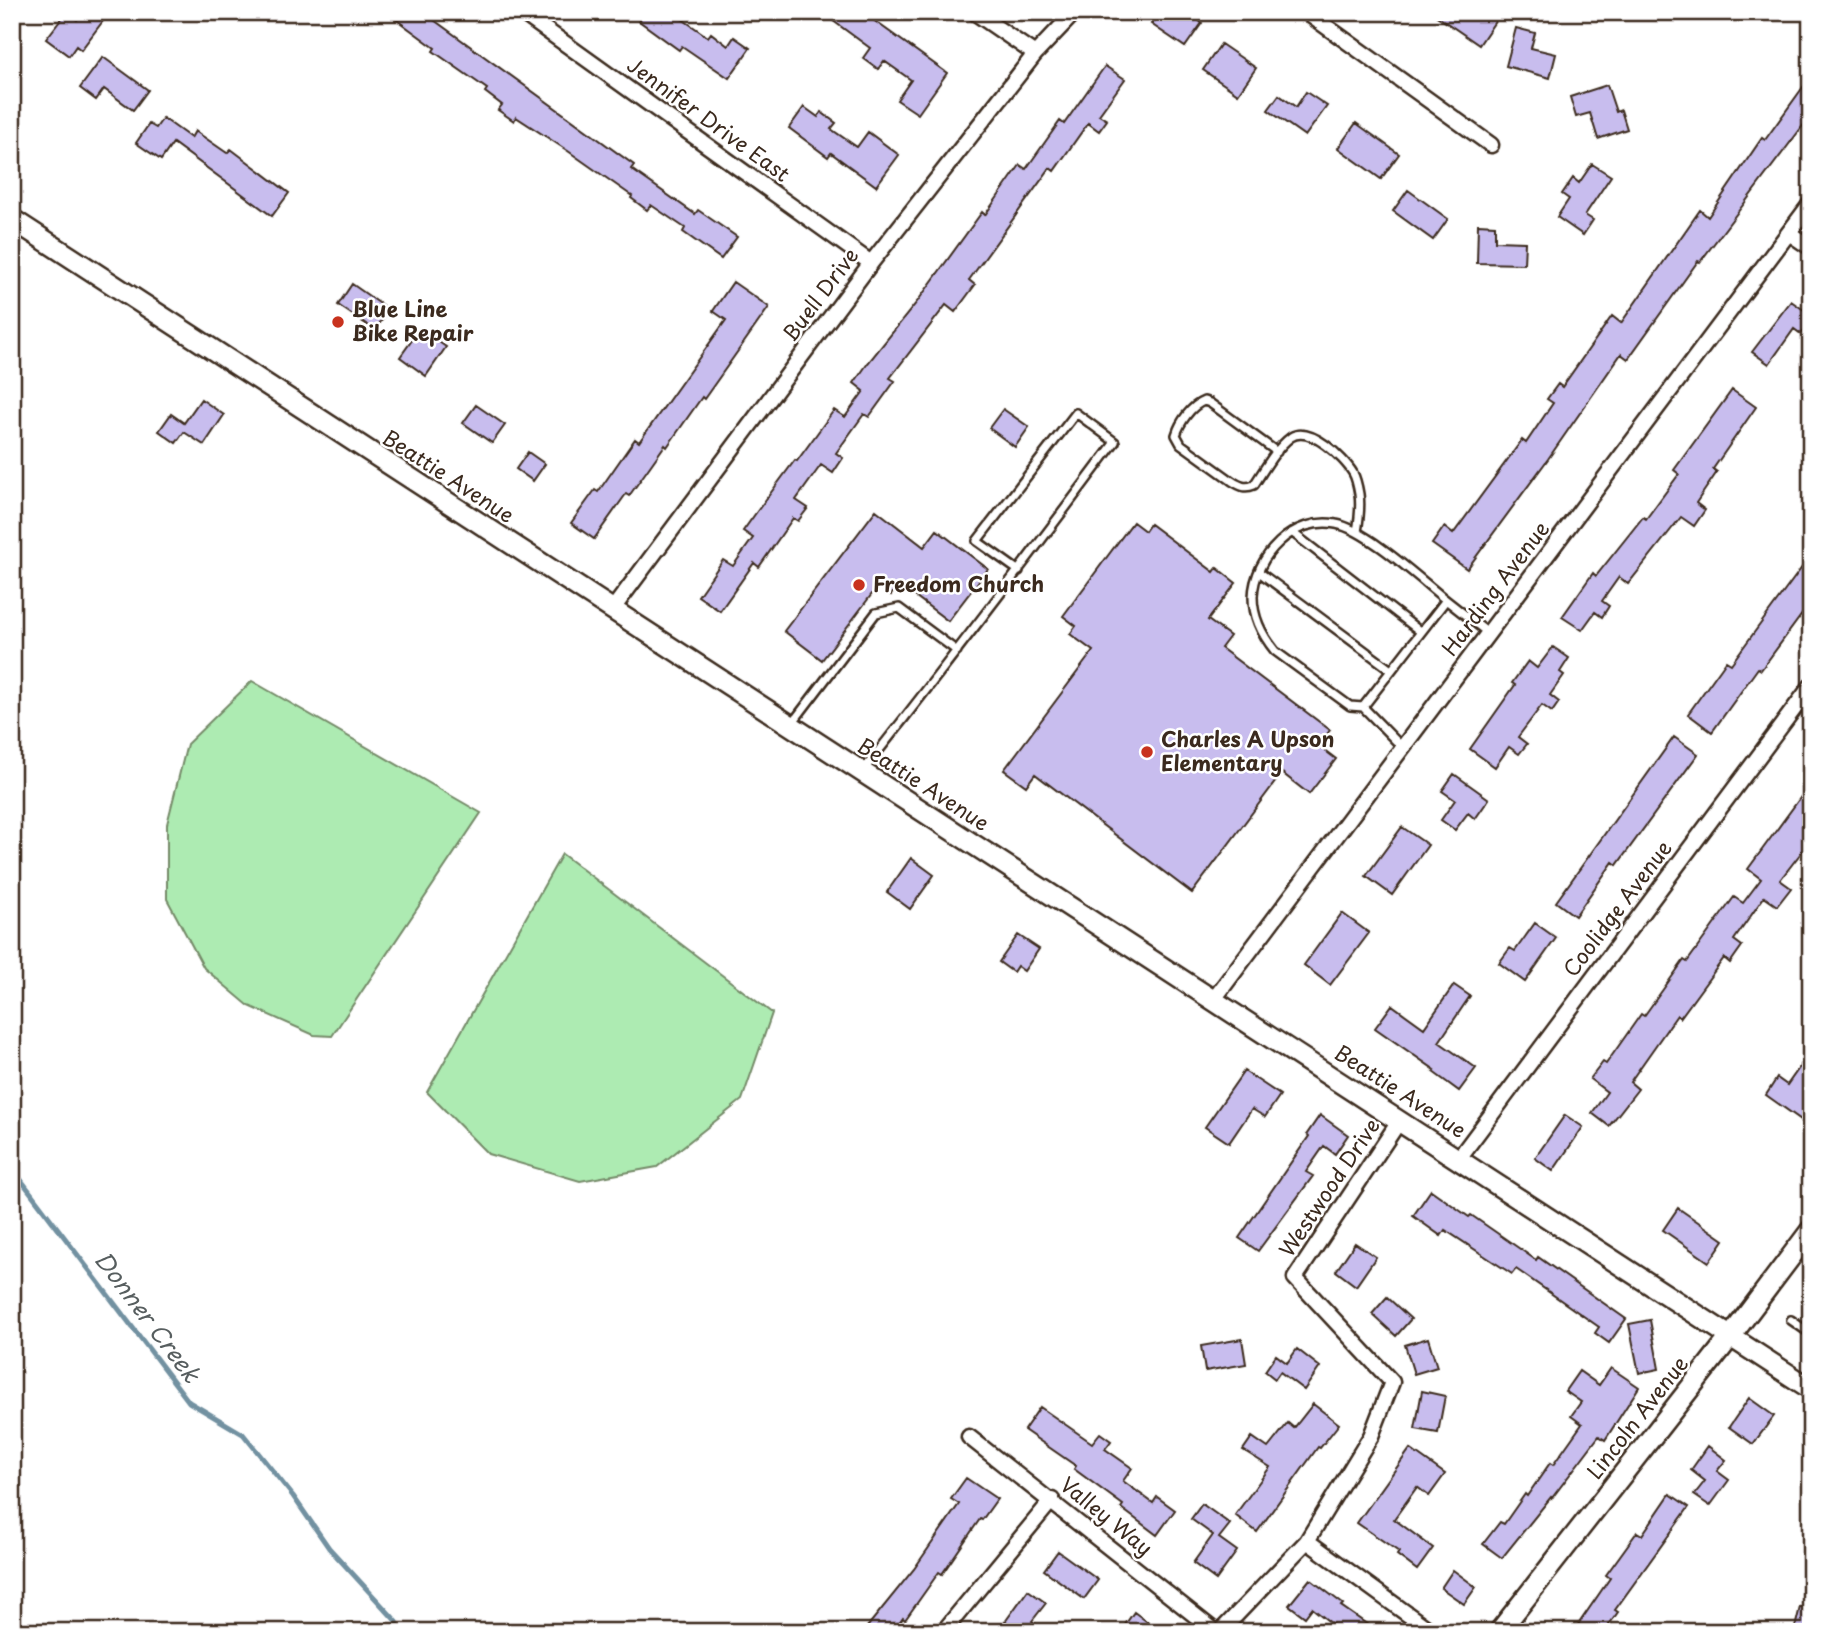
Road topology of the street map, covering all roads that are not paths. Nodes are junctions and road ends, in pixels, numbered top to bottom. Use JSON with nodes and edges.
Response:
{"nodes":[{"id":1,"x":521,"y":12,"type":"edge"},
{"id":2,"x":974,"y":12,"type":"edge"},
{"id":3,"x":1075,"y":12,"type":"edge"},
{"id":4,"x":1306,"y":12,"type":"edge"},
{"id":5,"x":1035,"y":54,"type":"junction"},
{"id":6,"x":1491,"y":145,"type":"dead end"},
{"id":7,"x":1811,"y":203,"type":"edge"},
{"id":8,"x":12,"y":219,"type":"edge"},
{"id":9,"x":1789,"y":233,"type":"junction"},
{"id":10,"x":1811,"y":248,"type":"edge"},
{"id":11,"x":871,"y":263,"type":"junction"},
{"id":12,"x":1277,"y":452,"type":"junction"},
{"id":13,"x":1357,"y":532,"type":"junction"},
{"id":14,"x":1293,"y":533,"type":"junction"},
{"id":15,"x":1019,"y":571,"type":"junction"},
{"id":16,"x":1259,"y":572,"type":"junction"},
{"id":17,"x":1446,"y":600,"type":"junction"},
{"id":18,"x":612,"y":610,"type":"junction"},
{"id":19,"x":1421,"y":632,"type":"junction"},
{"id":20,"x":1488,"y":633,"type":"junction"},
{"id":21,"x":957,"y":651,"type":"junction"},
{"id":22,"x":1391,"y":670,"type":"junction"},
{"id":23,"x":1811,"y":687,"type":"edge"},
{"id":24,"x":1363,"y":707,"type":"junction"},
{"id":25,"x":790,"y":726,"type":"junction"},
{"id":26,"x":1402,"y":747,"type":"junction"},
{"id":27,"x":861,"y":772,"type":"junction"},
{"id":28,"x":1214,"y":999,"type":"junction"},
{"id":29,"x":1400,"y":1120,"type":"junction"},
{"id":30,"x":1459,"y":1157,"type":"junction"},
{"id":31,"x":1811,"y":1230,"type":"edge"},
{"id":32,"x":1791,"y":1320,"type":"dead end"},
{"id":33,"x":1811,"y":1334,"type":"edge"},
{"id":34,"x":1731,"y":1336,"type":"junction"},
{"id":35,"x":1811,"y":1388,"type":"edge"},
{"id":36,"x":969,"y":1437,"type":"dead end"},
{"id":37,"x":1052,"y":1500,"type":"junction"},
{"id":38,"x":1307,"y":1541,"type":"junction"},
{"id":39,"x":1502,"y":1631,"type":"edge"},
{"id":40,"x":943,"y":1632,"type":"edge"},
{"id":41,"x":1218,"y":1632,"type":"edge"},
{"id":42,"x":1432,"y":1632,"type":"edge"}],
"edges":[{"from":1,"to":11,"type":"street","name":"Jennifer Drive East"},
{"from":2,"to":5,"type":"street"},
{"from":3,"to":5,"type":"street","name":"Buell Drive"},
{"from":4,"to":6,"type":"street"},
{"from":5,"to":11,"type":"street","name":"Buell Drive"},
{"from":7,"to":9,"type":"street","name":"Harding Avenue"},
{"from":8,"to":18,"type":"street","name":"Beattie Avenue"},
{"from":9,"to":10,"type":"street"},
{"from":9,"to":20,"type":"street","name":"Harding Avenue"},
{"from":11,"to":18,"type":"street","name":"Buell Drive"},
{"from":12,"to":12,"type":"lane"},
{"from":12,"to":13,"type":"lane"},
{"from":13,"to":14,"type":"lane"},
{"from":13,"to":17,"type":"lane"},
{"from":14,"to":16,"type":"lane"},
{"from":14,"to":19,"type":"lane"},
{"from":15,"to":15,"type":"lane"},
{"from":15,"to":21,"type":"lane"},
{"from":16,"to":22,"type":"lane"},
{"from":16,"to":24,"type":"lane"},
{"from":17,"to":19,"type":"lane"},
{"from":17,"to":20,"type":"lane"},
{"from":18,"to":25,"type":"street","name":"Beattie Avenue"},
{"from":19,"to":22,"type":"lane"},
{"from":20,"to":26,"type":"street","name":"Harding Avenue"},
{"from":21,"to":25,"type":"lane"},
{"from":21,"to":27,"type":"lane"},
{"from":22,"to":24,"type":"lane"},
{"from":23,"to":30,"type":"street","name":"Coolidge Avenue"},
{"from":24,"to":26,"type":"lane"},
{"from":25,"to":27,"type":"street","name":"Beattie Avenue"},
{"from":26,"to":28,"type":"street","name":"Harding Avenue"},
{"from":27,"to":28,"type":"street","name":"Beattie Avenue"},
{"from":28,"to":29,"type":"street","name":"Beattie Avenue"},
{"from":29,"to":30,"type":"street","name":"Beattie Avenue"},
{"from":29,"to":38,"type":"street","name":"Westwood Drive"},
{"from":30,"to":34,"type":"street","name":"Beattie Avenue"},
{"from":31,"to":34,"type":"street","name":"Lincoln Avenue"},
{"from":32,"to":33,"type":"lane"},
{"from":34,"to":35,"type":"street","name":"Beattie Avenue"},
{"from":34,"to":39,"type":"street","name":"Lincoln Avenue"},
{"from":36,"to":37,"type":"street","name":"Valley Way"},
{"from":37,"to":40,"type":"street"},
{"from":37,"to":41,"type":"street","name":"Valley Way"},
{"from":38,"to":41,"type":"street"},
{"from":38,"to":42,"type":"street"}]}
